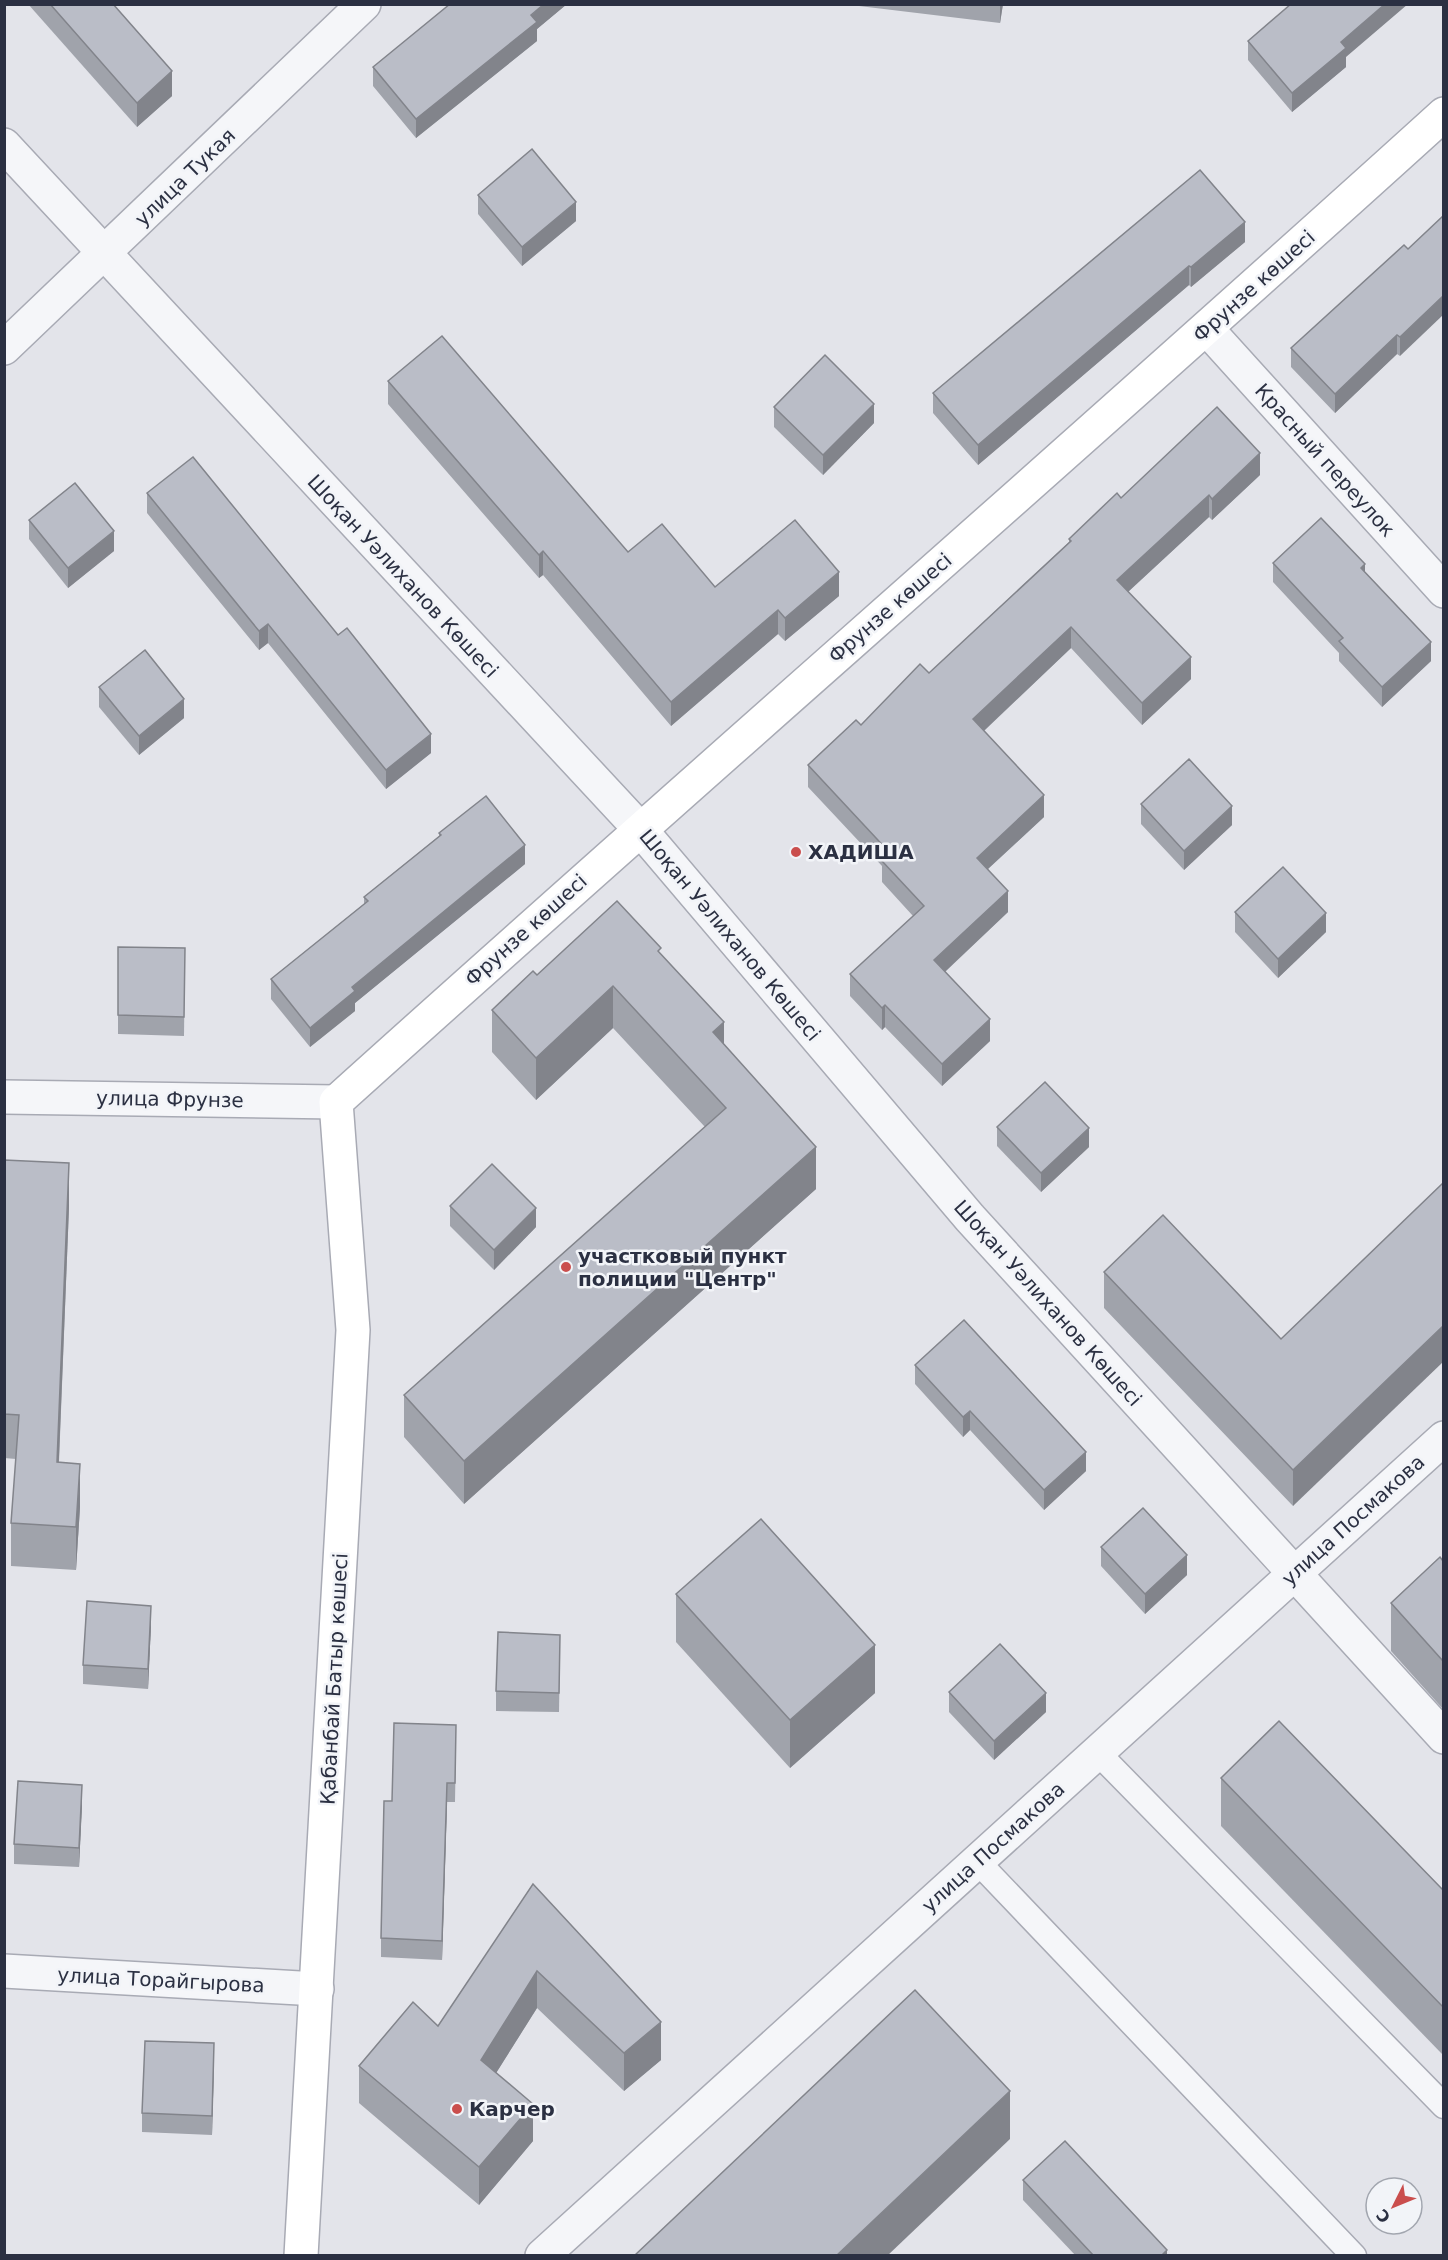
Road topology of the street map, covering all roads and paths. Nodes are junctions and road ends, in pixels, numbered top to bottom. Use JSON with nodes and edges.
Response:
{"nodes":[{"id":1,"x":364,"y":4,"type":"edge"},
{"id":2,"x":1443,"y":114,"type":"edge"},
{"id":3,"x":4,"y":146,"type":"edge"},
{"id":4,"x":104,"y":255,"type":"junction"},
{"id":5,"x":1207,"y":329,"type":"junction"},
{"id":6,"x":4,"y":348,"type":"edge"},
{"id":7,"x":1443,"y":591,"type":"edge"},
{"id":8,"x":639,"y":828,"type":"junction"},
{"id":9,"x":4,"y":1097,"type":"edge"},
{"id":10,"x":336,"y":1102,"type":"junction"},
{"id":11,"x":1443,"y":1438,"type":"edge"},
{"id":12,"x":1294,"y":1574,"type":"junction"},
{"id":13,"x":1443,"y":1737,"type":"edge"},
{"id":14,"x":1097,"y":1752,"type":"junction"},
{"id":15,"x":977,"y":1861,"type":"junction"},
{"id":16,"x":4,"y":1971,"type":"edge"},
{"id":17,"x":317,"y":1989,"type":"junction"},
{"id":18,"x":1443,"y":2106,"type":"edge"},
{"id":19,"x":300,"y":2256,"type":"edge"},
{"id":20,"x":542,"y":2256,"type":"edge"},
{"id":21,"x":1354,"y":2256,"type":"edge"}],
"edges":[{"from":1,"to":4,"type":"street","name":"улица Тукая"},
{"from":2,"to":5,"type":"main road","name":"Фрунзе көшесі"},
{"from":3,"to":4,"type":"street","name":"Шоқан Уәлиханов Көшесі"},
{"from":4,"to":6,"type":"street","name":"улица Тукая"},
{"from":4,"to":8,"type":"street","name":"Шоқан Уәлиханов Көшесі"},
{"from":5,"to":7,"type":"street","name":"Красный переулок"},
{"from":5,"to":8,"type":"main road","name":"Фрунзе көшесі"},
{"from":8,"to":10,"type":"main road","name":"Фрунзе көшесі"},
{"from":8,"to":12,"type":"street","name":"Шоқан Уәлиханов Көшесі"},
{"from":9,"to":10,"type":"street","name":"улица Фрунзе"},
{"from":10,"to":17,"type":"main road","name":"Қабанбай Батыр көшесі"},
{"from":11,"to":12,"type":"street","name":"улица Посмакова"},
{"from":12,"to":13,"type":"street","name":"Шоқан Уәлиханов Көшесі"},
{"from":12,"to":14,"type":"street","name":"улица Посмакова"},
{"from":14,"to":15,"type":"street","name":"улица Посмакова"},
{"from":14,"to":18,"type":"lane"},
{"from":15,"to":20,"type":"street","name":"улица Посмакова"},
{"from":15,"to":21,"type":"lane"},
{"from":16,"to":17,"type":"street","name":"улица Торайгырова"},
{"from":17,"to":19,"type":"main road","name":"Қабанбай Батыр көшесі"}]}
